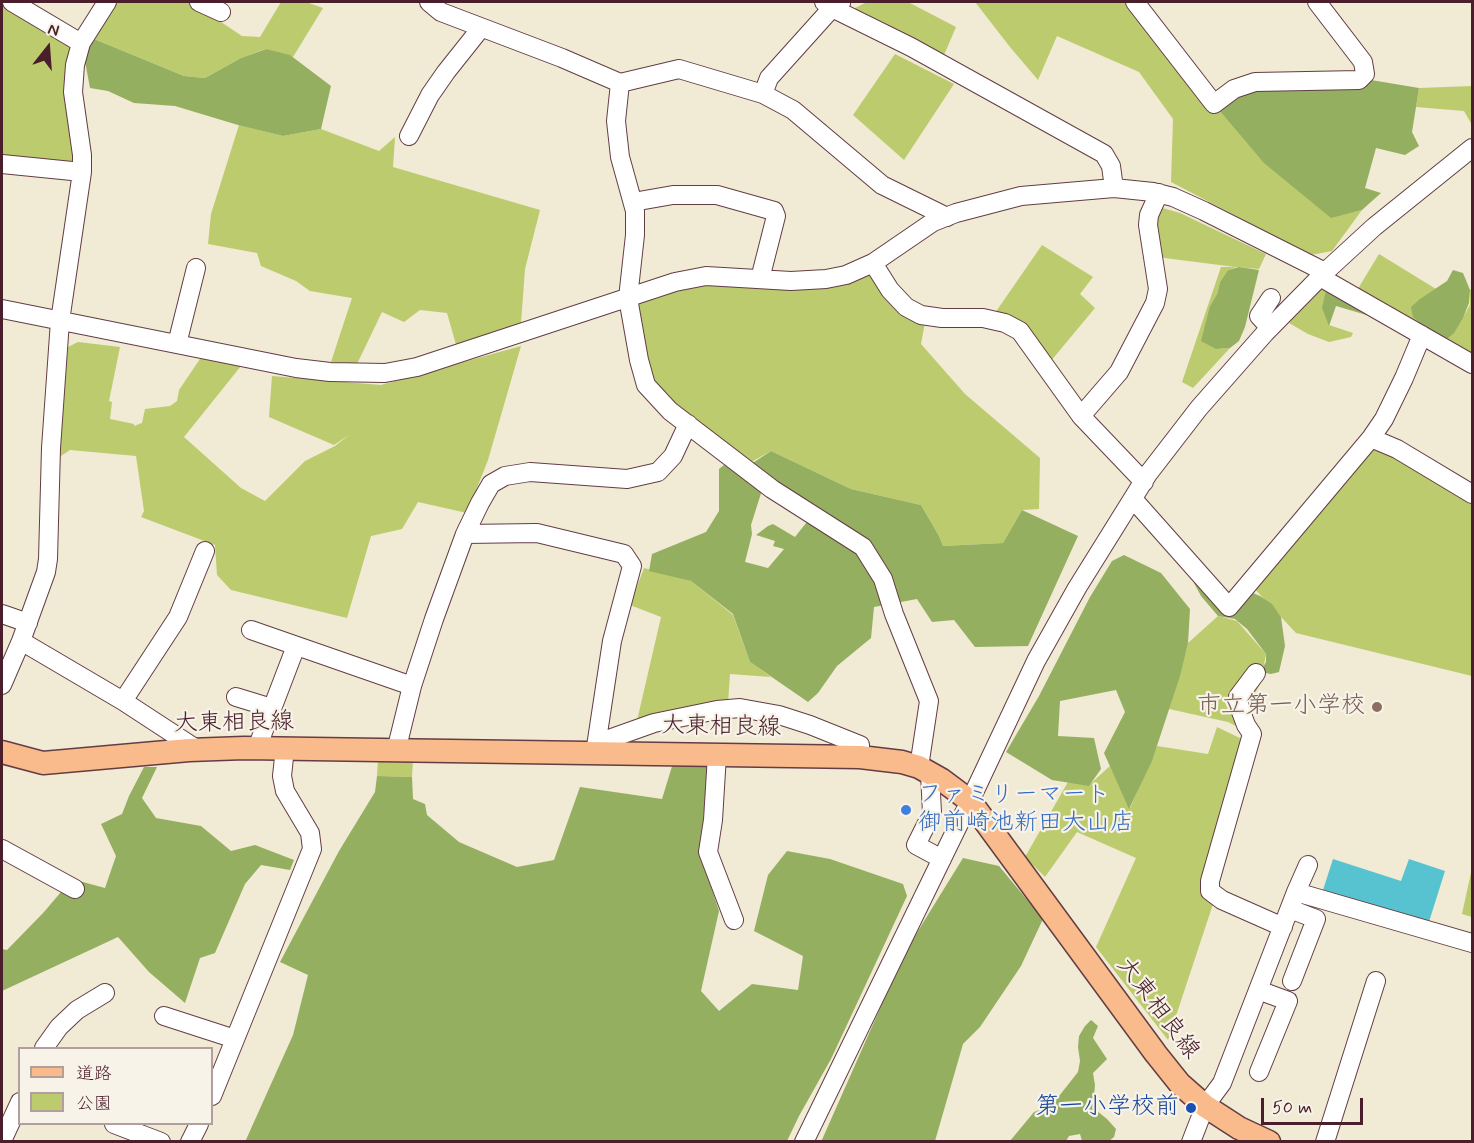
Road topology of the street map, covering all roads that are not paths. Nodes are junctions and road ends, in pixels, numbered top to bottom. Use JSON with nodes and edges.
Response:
{"nodes":[{"id":1,"x":12,"y":2,"type":"edge"},
{"id":2,"x":107,"y":2,"type":"edge"},
{"id":3,"x":199,"y":2,"type":"edge"},
{"id":4,"x":429,"y":2,"type":"edge"},
{"id":5,"x":1135,"y":2,"type":"edge"},
{"id":6,"x":1317,"y":2,"type":"edge"},
{"id":7,"x":833,"y":4,"type":"edge"},
{"id":8,"x":221,"y":12,"type":"dead end"},
{"id":9,"x":481,"y":28,"type":"junction"},
{"id":10,"x":81,"y":43,"type":"junction"},
{"id":11,"x":620,"y":83,"type":"junction"},
{"id":12,"x":763,"y":94,"type":"junction"},
{"id":13,"x":409,"y":136,"type":"dead end"},
{"id":14,"x":1473,"y":148,"type":"edge"},
{"id":15,"x":2,"y":164,"type":"edge"},
{"id":16,"x":82,"y":172,"type":"junction"},
{"id":17,"x":1114,"y":188,"type":"junction"},
{"id":18,"x":1159,"y":193,"type":"junction"},
{"id":19,"x":633,"y":202,"type":"junction"},
{"id":20,"x":947,"y":217,"type":"junction"},
{"id":21,"x":873,"y":263,"type":"junction"},
{"id":22,"x":196,"y":268,"type":"dead end"},
{"id":23,"x":1322,"y":275,"type":"junction"},
{"id":24,"x":760,"y":279,"type":"junction"},
{"id":25,"x":628,"y":298,"type":"junction"},
{"id":26,"x":1271,"y":298,"type":"dead end"},
{"id":27,"x":2,"y":309,"type":"edge"},
{"id":28,"x":60,"y":321,"type":"junction"},
{"id":29,"x":1270,"y":328,"type":"junction"},
{"id":30,"x":1422,"y":335,"type":"junction"},
{"id":31,"x":177,"y":344,"type":"junction"},
{"id":32,"x":1473,"y":364,"type":"edge"},
{"id":33,"x":1081,"y":416,"type":"junction"},
{"id":34,"x":688,"y":424,"type":"junction"},
{"id":35,"x":1371,"y":438,"type":"junction"},
{"id":36,"x":1144,"y":482,"type":"junction"},
{"id":37,"x":1473,"y":494,"type":"edge"},
{"id":38,"x":1133,"y":499,"type":"junction"},
{"id":39,"x":465,"y":534,"type":"junction"},
{"id":40,"x":205,"y":551,"type":"dead end"},
{"id":41,"x":2,"y":614,"type":"edge"},
{"id":42,"x":28,"y":623,"type":"junction"},
{"id":43,"x":251,"y":630,"type":"dead end"},
{"id":44,"x":21,"y":641,"type":"junction"},
{"id":45,"x":296,"y":646,"type":"junction"},
{"id":46,"x":1256,"y":673,"type":"dead end"},
{"id":47,"x":2,"y":685,"type":"edge"},
{"id":48,"x":412,"y":686,"type":"junction"},
{"id":49,"x":236,"y":697,"type":"dead end"},
{"id":50,"x":123,"y":701,"type":"junction"},
{"id":51,"x":272,"y":708,"type":"junction"},
{"id":52,"x":257,"y":748,"type":"junction"},
{"id":53,"x":285,"y":748,"type":"junction"},
{"id":54,"x":198,"y":750,"type":"junction"},
{"id":55,"x":396,"y":751,"type":"junction"},
{"id":56,"x":2,"y":752,"type":"edge"},
{"id":57,"x":601,"y":753,"type":"junction"},
{"id":58,"x":717,"y":755,"type":"junction"},
{"id":59,"x":860,"y":757,"type":"junction"},
{"id":60,"x":925,"y":770,"type":"junction"},
{"id":61,"x":970,"y":801,"type":"junction"},
{"id":62,"x":2,"y":849,"type":"edge"},
{"id":63,"x":942,"y":859,"type":"junction"},
{"id":64,"x":1308,"y":865,"type":"dead end"},
{"id":65,"x":75,"y":889,"type":"dead end"},
{"id":66,"x":1293,"y":900,"type":"junction"},
{"id":67,"x":734,"y":920,"type":"dead end"},
{"id":68,"x":1283,"y":927,"type":"junction"},
{"id":69,"x":1473,"y":943,"type":"edge"},
{"id":70,"x":1292,"y":981,"type":"dead end"},
{"id":71,"x":1376,"y":981,"type":"dead end"},
{"id":72,"x":1258,"y":990,"type":"junction"},
{"id":73,"x":105,"y":993,"type":"dead end"},
{"id":74,"x":164,"y":1016,"type":"dead end"},
{"id":75,"x":235,"y":1039,"type":"junction"},
{"id":76,"x":45,"y":1047,"type":"edge"},
{"id":77,"x":1259,"y":1072,"type":"dead end"},
{"id":78,"x":214,"y":1084,"type":"edge"},
{"id":79,"x":18,"y":1106,"type":"edge"},
{"id":80,"x":1205,"y":1106,"type":"junction"},
{"id":81,"x":117,"y":1125,"type":"edge"},
{"id":82,"x":198,"y":1125,"type":"edge"},
{"id":83,"x":2,"y":1141,"type":"edge"},
{"id":84,"x":160,"y":1142,"type":"edge"},
{"id":85,"x":190,"y":1142,"type":"edge"},
{"id":86,"x":804,"y":1142,"type":"edge"},
{"id":87,"x":1191,"y":1142,"type":"edge"},
{"id":88,"x":1269,"y":1142,"type":"edge"},
{"id":89,"x":1325,"y":1142,"type":"edge"}],
"edges":[{"from":1,"to":10,"type":"street"},
{"from":2,"to":10,"type":"street"},
{"from":3,"to":8,"type":"street"},
{"from":4,"to":9,"type":"street"},
{"from":5,"to":6,"type":"street"},
{"from":7,"to":12,"type":"street"},
{"from":7,"to":17,"type":"street"},
{"from":9,"to":11,"type":"street"},
{"from":9,"to":13,"type":"street"},
{"from":10,"to":16,"type":"street"},
{"from":11,"to":12,"type":"street"},
{"from":11,"to":19,"type":"street"},
{"from":12,"to":20,"type":"street"},
{"from":14,"to":23,"type":"street"},
{"from":15,"to":16,"type":"street"},
{"from":16,"to":28,"type":"street"},
{"from":17,"to":18,"type":"street"},
{"from":17,"to":20,"type":"street"},
{"from":18,"to":23,"type":"street"},
{"from":18,"to":33,"type":"street"},
{"from":19,"to":24,"type":"street"},
{"from":19,"to":25,"type":"street"},
{"from":20,"to":21,"type":"street"},
{"from":21,"to":24,"type":"street"},
{"from":21,"to":33,"type":"street"},
{"from":22,"to":31,"type":"street"},
{"from":23,"to":29,"type":"street"},
{"from":23,"to":30,"type":"street"},
{"from":24,"to":25,"type":"street"},
{"from":25,"to":31,"type":"street"},
{"from":25,"to":34,"type":"street"},
{"from":26,"to":29,"type":"street"},
{"from":27,"to":28,"type":"street"},
{"from":28,"to":31,"type":"street"},
{"from":28,"to":42,"type":"street"},
{"from":29,"to":36,"type":"street"},
{"from":30,"to":32,"type":"street"},
{"from":30,"to":35,"type":"street"},
{"from":33,"to":36,"type":"street"},
{"from":34,"to":39,"type":"street"},
{"from":34,"to":60,"type":"street"},
{"from":35,"to":37,"type":"street"},
{"from":35,"to":38,"type":"street"},
{"from":36,"to":38,"type":"street"},
{"from":38,"to":61,"type":"street"},
{"from":39,"to":48,"type":"street"},
{"from":39,"to":57,"type":"street"},
{"from":40,"to":50,"type":"street"},
{"from":41,"to":42,"type":"street"},
{"from":42,"to":44,"type":"street"},
{"from":43,"to":45,"type":"street"},
{"from":44,"to":47,"type":"street"},
{"from":44,"to":50,"type":"street"},
{"from":45,"to":48,"type":"street"},
{"from":45,"to":51,"type":"street"},
{"from":46,"to":68,"type":"street"},
{"from":48,"to":55,"type":"street"},
{"from":49,"to":51,"type":"street"},
{"from":50,"to":54,"type":"street"},
{"from":51,"to":52,"type":"street"},
{"from":52,"to":53,"type":"main road","name":"大東相良線"},
{"from":52,"to":54,"type":"main road","name":"大東相良線"},
{"from":53,"to":55,"type":"main road","name":"大東相良線"},
{"from":53,"to":75,"type":"street"},
{"from":54,"to":56,"type":"main road","name":"大東相良線"},
{"from":55,"to":57,"type":"main road","name":"大東相良線"},
{"from":57,"to":58,"type":"main road","name":"大東相良線"},
{"from":57,"to":59,"type":"street"},
{"from":58,"to":59,"type":"main road","name":"大東相良線"},
{"from":58,"to":67,"type":"street"},
{"from":59,"to":60,"type":"main road","name":"大東相良線"},
{"from":60,"to":61,"type":"main road","name":"大東相良線"},
{"from":60,"to":63,"type":"street"},
{"from":61,"to":63,"type":"street"},
{"from":61,"to":80,"type":"main road","name":"大東相良線"},
{"from":62,"to":65,"type":"street"},
{"from":63,"to":86,"type":"street"},
{"from":64,"to":66,"type":"street"},
{"from":66,"to":68,"type":"street"},
{"from":66,"to":69,"type":"street"},
{"from":66,"to":70,"type":"street"},
{"from":68,"to":72,"type":"street"},
{"from":71,"to":89,"type":"street"},
{"from":72,"to":77,"type":"street"},
{"from":72,"to":80,"type":"street"},
{"from":73,"to":76,"type":"street"},
{"from":74,"to":75,"type":"street"},
{"from":75,"to":78,"type":"street"},
{"from":79,"to":83,"type":"street"},
{"from":80,"to":87,"type":"street"},
{"from":80,"to":88,"type":"main road","name":"大東相良線"},
{"from":81,"to":84,"type":"street"},
{"from":82,"to":85,"type":"street"}]}
